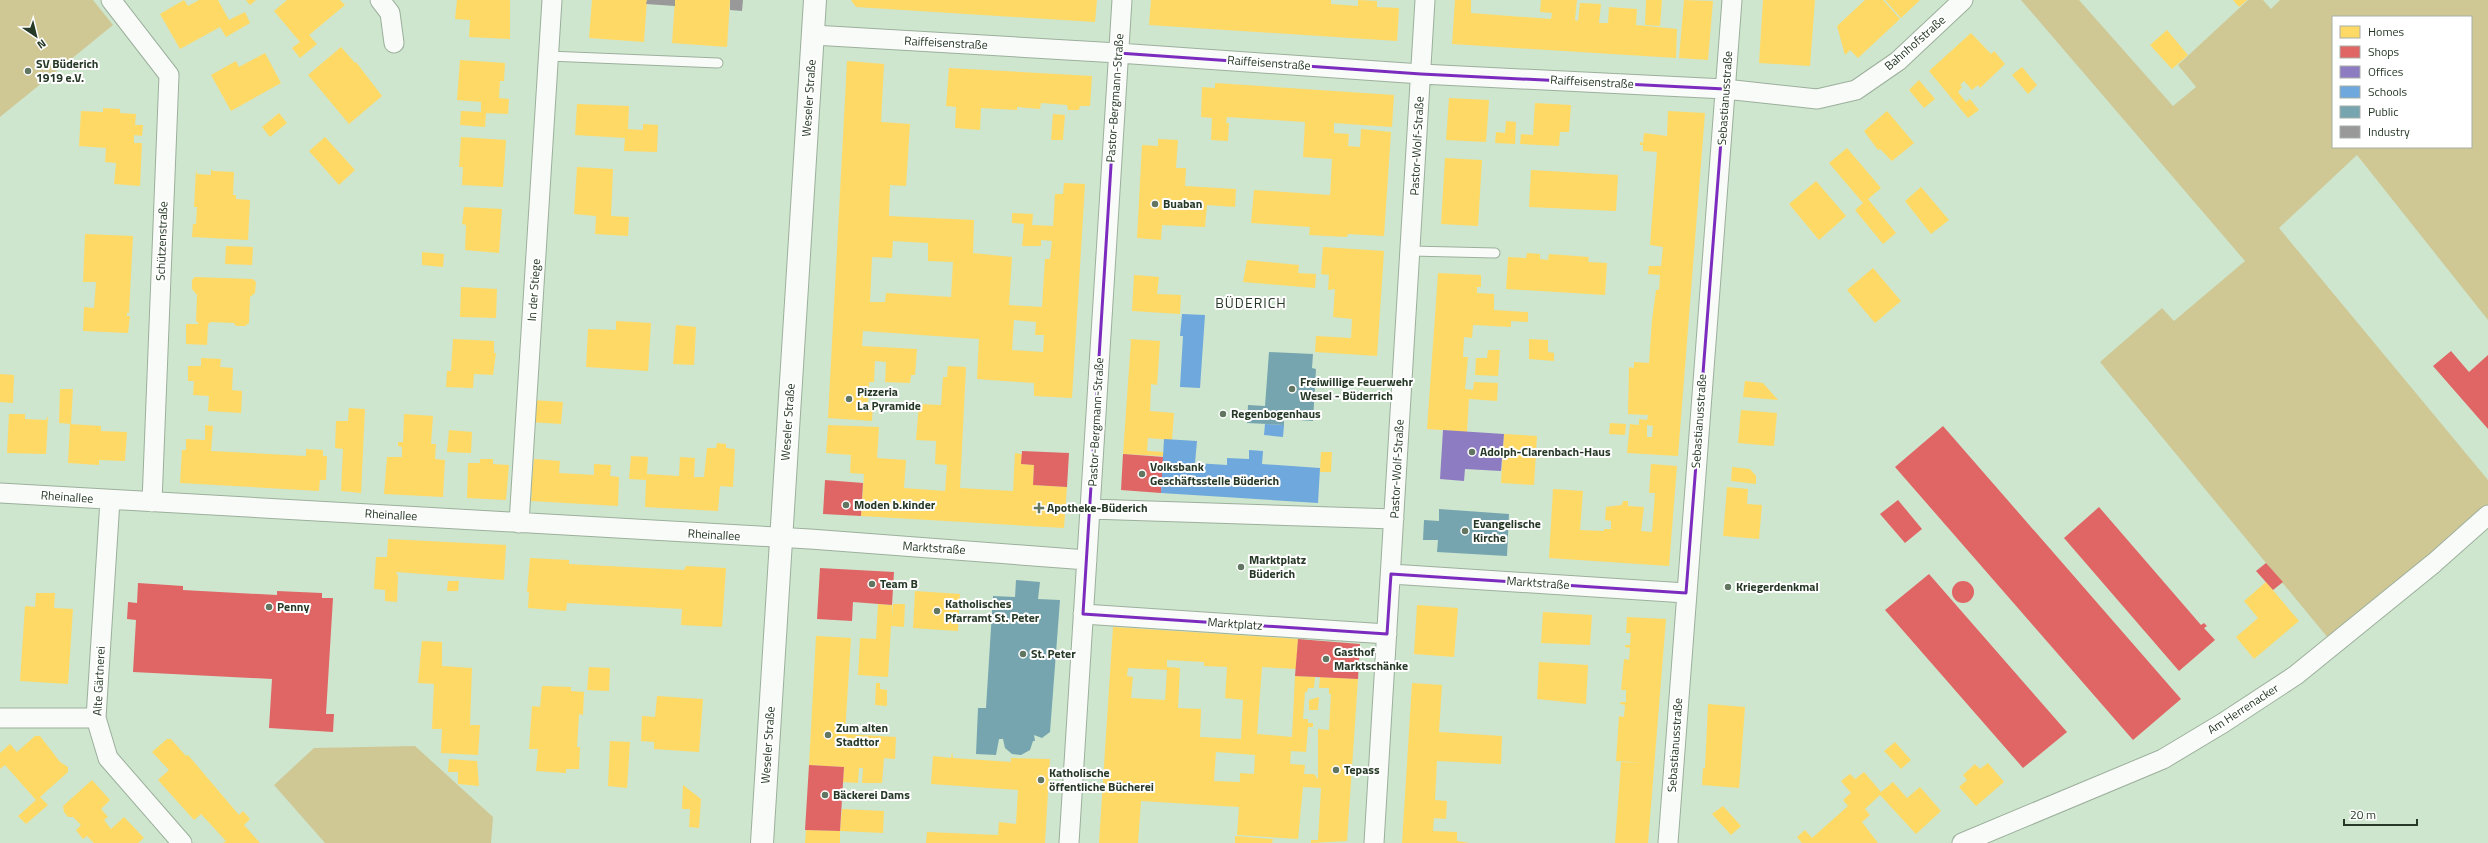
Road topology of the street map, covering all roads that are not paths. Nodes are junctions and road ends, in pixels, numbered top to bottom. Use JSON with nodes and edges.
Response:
{"nodes":[{"id":1,"x":110,"y":0,"type":"edge"},
{"id":2,"x":380,"y":0,"type":"edge"},
{"id":3,"x":552,"y":0,"type":"edge"},
{"id":4,"x":815,"y":0,"type":"edge"},
{"id":5,"x":1122,"y":0,"type":"edge"},
{"id":6,"x":1425,"y":0,"type":"edge"},
{"id":7,"x":1732,"y":0,"type":"edge"},
{"id":8,"x":1963,"y":0,"type":"edge"},
{"id":9,"x":813,"y":35,"type":"junction"},
{"id":10,"x":394,"y":43,"type":"dead end"},
{"id":11,"x":1118,"y":53,"type":"junction"},
{"id":12,"x":548,"y":56,"type":"junction"},
{"id":13,"x":718,"y":63,"type":"dead end"},
{"id":14,"x":1421,"y":74,"type":"junction"},
{"id":15,"x":1725,"y":89,"type":"junction"},
{"id":16,"x":1411,"y":251,"type":"junction"},
{"id":17,"x":1495,"y":253,"type":"dead end"},
{"id":18,"x":0,"y":493,"type":"edge"},
{"id":19,"x":110,"y":500,"type":"junction"},
{"id":20,"x":152,"y":502,"type":"junction"},
{"id":21,"x":1090,"y":509,"type":"junction"},
{"id":22,"x":2488,"y":515,"type":"edge"},
{"id":23,"x":1394,"y":519,"type":"junction"},
{"id":24,"x":519,"y":523,"type":"junction"},
{"id":25,"x":781,"y":538,"type":"junction"},
{"id":26,"x":1087,"y":560,"type":"junction"},
{"id":27,"x":1391,"y":574,"type":"junction"},
{"id":28,"x":1686,"y":593,"type":"junction"},
{"id":29,"x":1083,"y":614,"type":"junction"},
{"id":30,"x":1387,"y":634,"type":"junction"},
{"id":31,"x":0,"y":718,"type":"edge"},
{"id":32,"x":96,"y":718,"type":"junction"},
{"id":33,"x":176,"y":841,"type":"edge"},
{"id":34,"x":762,"y":843,"type":"edge"},
{"id":35,"x":1069,"y":843,"type":"edge"},
{"id":36,"x":1374,"y":843,"type":"edge"},
{"id":37,"x":1668,"y":843,"type":"edge"},
{"id":38,"x":1962,"y":843,"type":"edge"}],
"edges":[{"from":1,"to":20,"type":"street","name":"Schützenstraße"},
{"from":2,"to":10,"type":"street"},
{"from":3,"to":12,"type":"street","name":"In der Stiege"},
{"from":4,"to":9,"type":"street","name":"Weseler Straße"},
{"from":5,"to":11,"type":"street","name":"Pastor-Bergmann-Straße"},
{"from":6,"to":14,"type":"street","name":"Pastor-Wolf-Straße"},
{"from":7,"to":15,"type":"street","name":"Sebastianusstraße"},
{"from":8,"to":15,"type":"street","name":"Bahnhofstraße"},
{"from":9,"to":11,"type":"street","name":"Raiffeisenstraße"},
{"from":9,"to":25,"type":"street","name":"Weseler Straße"},
{"from":11,"to":14,"type":"street","name":"Raiffeisenstraße"},
{"from":11,"to":21,"type":"street","name":"Pastor-Bergmann-Straße"},
{"from":12,"to":13,"type":"lane"},
{"from":12,"to":24,"type":"street","name":"In der Stiege"},
{"from":14,"to":15,"type":"street","name":"Raiffeisenstraße"},
{"from":14,"to":16,"type":"street","name":"Pastor-Wolf-Straße"},
{"from":15,"to":28,"type":"street","name":"Sebastianusstraße"},
{"from":16,"to":17,"type":"lane"},
{"from":16,"to":23,"type":"street","name":"Pastor-Wolf-Straße"},
{"from":18,"to":19,"type":"street","name":"Rheinallee"},
{"from":19,"to":20,"type":"street","name":"Rheinallee"},
{"from":19,"to":32,"type":"street","name":"Alte Gärtnerei"},
{"from":20,"to":24,"type":"street","name":"Rheinallee"},
{"from":21,"to":23,"type":"street"},
{"from":21,"to":26,"type":"street","name":"Pastor-Bergmann-Straße"},
{"from":22,"to":38,"type":"street","name":"Am Herrenacker"},
{"from":23,"to":27,"type":"street","name":"Pastor-Wolf-Straße"},
{"from":24,"to":25,"type":"street","name":"Rheinallee"},
{"from":25,"to":26,"type":"street","name":"Marktstraße"},
{"from":25,"to":34,"type":"street","name":"Weseler Straße"},
{"from":26,"to":29,"type":"street","name":"Pastor-Bergmann-Straße"},
{"from":27,"to":28,"type":"street","name":"Marktstraße"},
{"from":27,"to":30,"type":"street","name":"Pastor-Wolf-Straße"},
{"from":28,"to":37,"type":"street","name":"Sebastianusstraße"},
{"from":29,"to":30,"type":"street","name":"Marktplatz"},
{"from":29,"to":35,"type":"street","name":"Pastor-Bergmann-Straße"},
{"from":30,"to":36,"type":"street","name":"Pastor-Wolf-Straße"},
{"from":31,"to":32,"type":"street"},
{"from":32,"to":33,"type":"street","name":"Alte Gärtnerei"}]}
